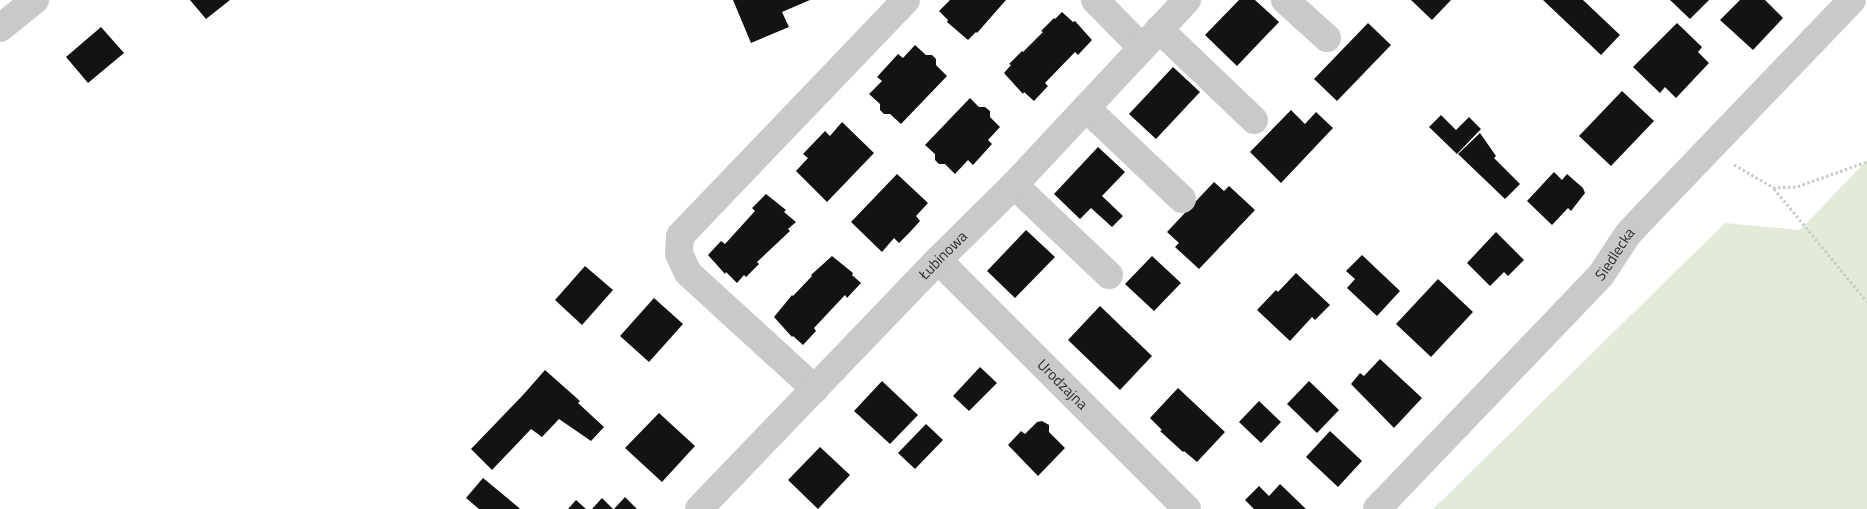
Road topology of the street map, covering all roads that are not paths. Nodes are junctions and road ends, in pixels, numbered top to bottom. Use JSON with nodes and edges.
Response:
{"nodes":[{"id":1,"x":35,"y":0,"type":"edge"},
{"id":2,"x":906,"y":0,"type":"edge"},
{"id":3,"x":1096,"y":0,"type":"edge"},
{"id":4,"x":1187,"y":0,"type":"edge"},
{"id":5,"x":1285,"y":0,"type":"edge"},
{"id":6,"x":1852,"y":0,"type":"edge"},
{"id":7,"x":0,"y":28,"type":"edge"},
{"id":8,"x":1150,"y":38,"type":"junction"},
{"id":9,"x":1327,"y":38,"type":"dead end"},
{"id":10,"x":1086,"y":108,"type":"junction"},
{"id":11,"x":1254,"y":120,"type":"dead end"},
{"id":12,"x":1014,"y":185,"type":"junction"},
{"id":13,"x":1182,"y":199,"type":"dead end"},
{"id":14,"x":938,"y":260,"type":"junction"},
{"id":15,"x":1109,"y":276,"type":"dead end"},
{"id":16,"x":816,"y":389,"type":"junction"},
{"id":17,"x":699,"y":509,"type":"edge"},
{"id":18,"x":1187,"y":509,"type":"edge"},
{"id":19,"x":1378,"y":509,"type":"edge"}],
"edges":[{"from":1,"to":7,"type":"street"},
{"from":2,"to":16,"type":"street"},
{"from":3,"to":8,"type":"street"},
{"from":4,"to":8,"type":"street","name":"Łubinowa"},
{"from":5,"to":9,"type":"street"},
{"from":6,"to":19,"type":"street","name":"Siedlecka"},
{"from":8,"to":10,"type":"street","name":"Łubinowa"},
{"from":8,"to":11,"type":"street"},
{"from":10,"to":12,"type":"street","name":"Łubinowa"},
{"from":10,"to":13,"type":"street"},
{"from":12,"to":14,"type":"street","name":"Łubinowa"},
{"from":12,"to":15,"type":"street"},
{"from":14,"to":16,"type":"street","name":"Łubinowa"},
{"from":14,"to":18,"type":"street","name":"Urodzajna"},
{"from":16,"to":17,"type":"street","name":"Łubinowa"}]}
